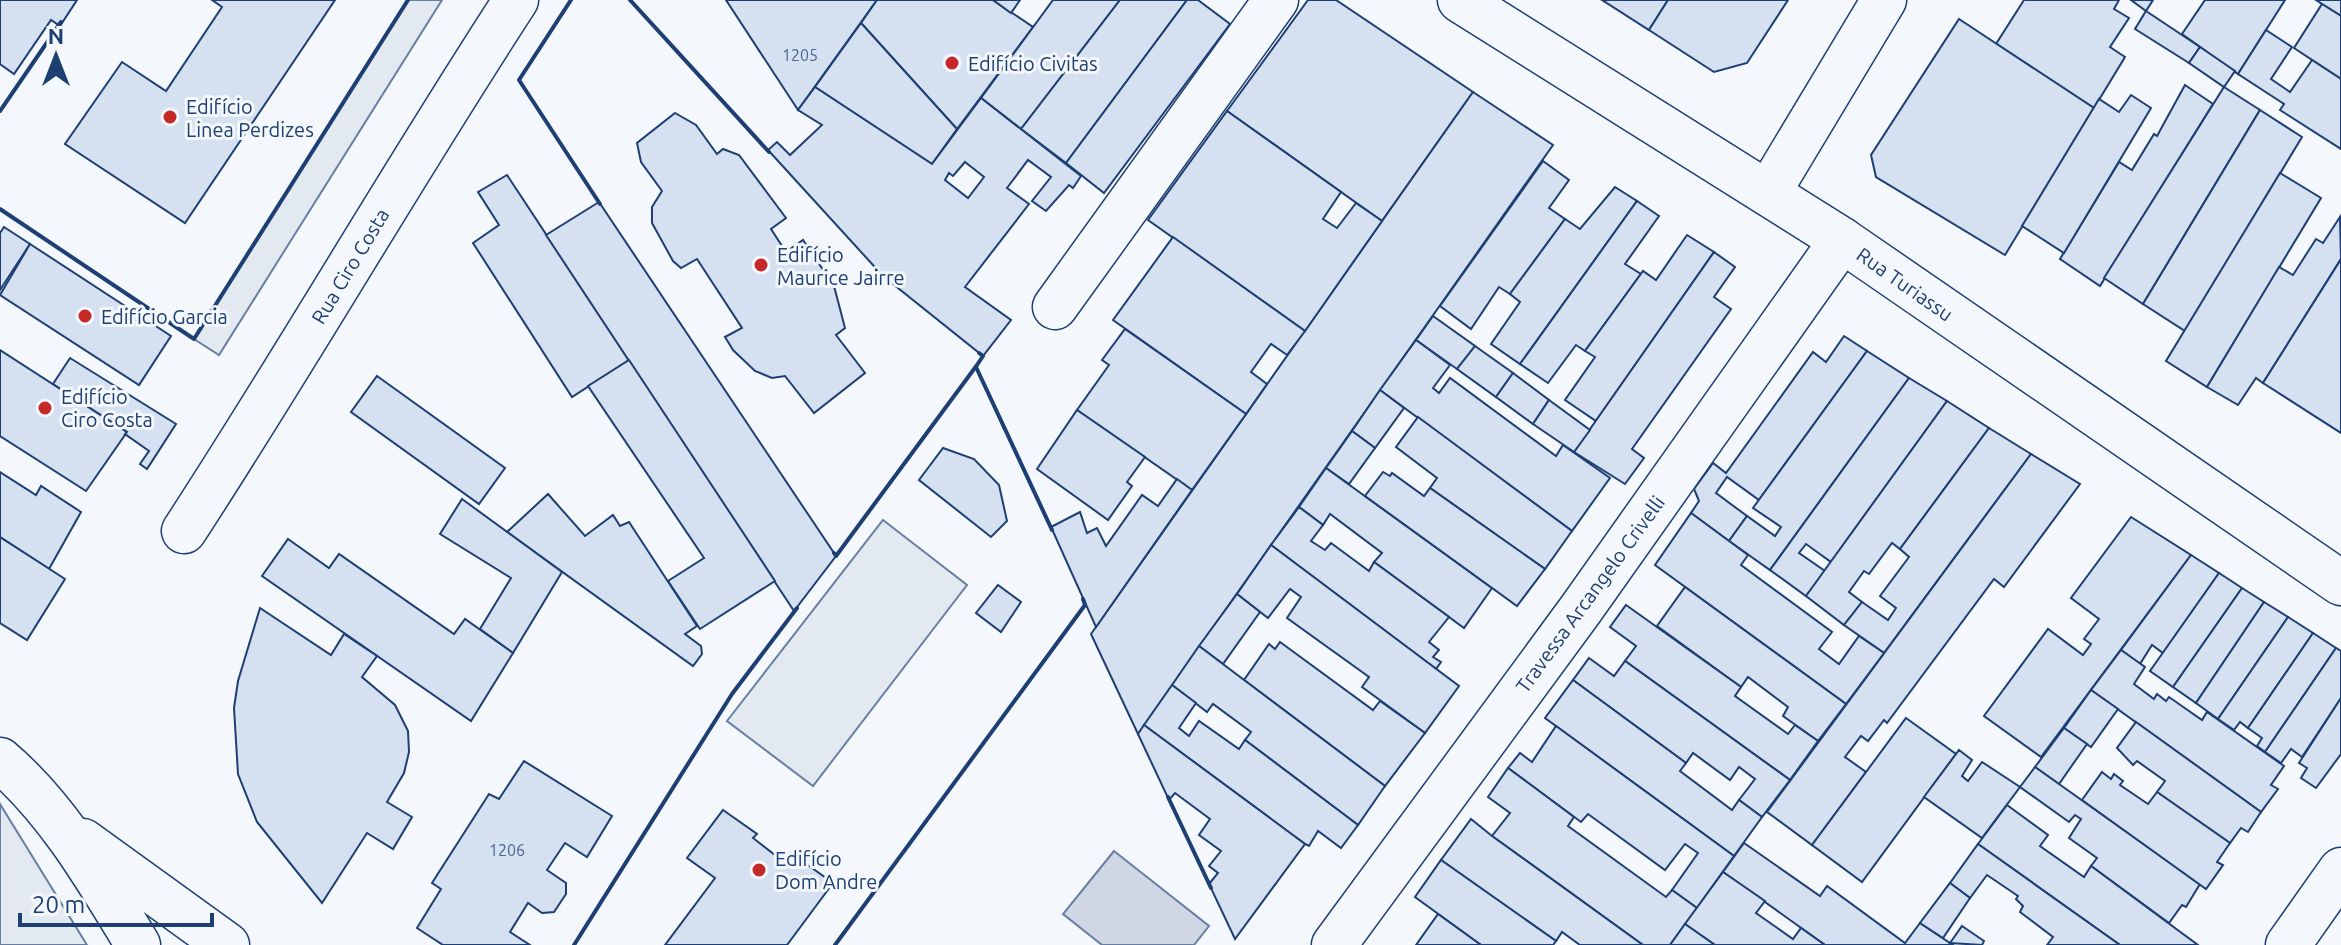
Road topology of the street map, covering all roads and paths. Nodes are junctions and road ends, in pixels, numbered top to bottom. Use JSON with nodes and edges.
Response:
{"nodes":[{"id":1,"x":516,"y":0,"type":"edge"},
{"id":2,"x":1276,"y":0,"type":"edge"},
{"id":3,"x":1460,"y":0,"type":"edge"},
{"id":4,"x":1884,"y":0,"type":"edge"},
{"id":5,"x":1768,"y":193,"type":"junction"},
{"id":6,"x":1842,"y":240,"type":"junction"},
{"id":7,"x":1055,"y":307,"type":"dead end"},
{"id":8,"x":184,"y":531,"type":"dead end"},
{"id":9,"x":2341,"y":583,"type":"edge"},
{"id":10,"x":0,"y":760,"type":"edge"},
{"id":11,"x":60,"y":825,"type":"junction"},
{"id":12,"x":2341,"y":870,"type":"edge"},
{"id":13,"x":138,"y":945,"type":"edge"},
{"id":14,"x":227,"y":945,"type":"edge"},
{"id":15,"x":1334,"y":945,"type":"edge"},
{"id":16,"x":2288,"y":945,"type":"edge"}],
"edges":[{"from":1,"to":8,"type":"street","name":"Rua Ciro Costa"},
{"from":2,"to":7,"type":"street"},
{"from":3,"to":5,"type":"street","name":"Rua Turiassu"},
{"from":4,"to":5,"type":"street"},
{"from":5,"to":6,"type":"street","name":"Rua Turiassu"},
{"from":6,"to":9,"type":"street","name":"Rua Turiassu"},
{"from":6,"to":15,"type":"street","name":"Travessa Arcangelo Crivelli"},
{"from":10,"to":11,"type":"street"},
{"from":11,"to":13,"type":"street"},
{"from":11,"to":14,"type":"street"},
{"from":12,"to":16,"type":"street"}]}
